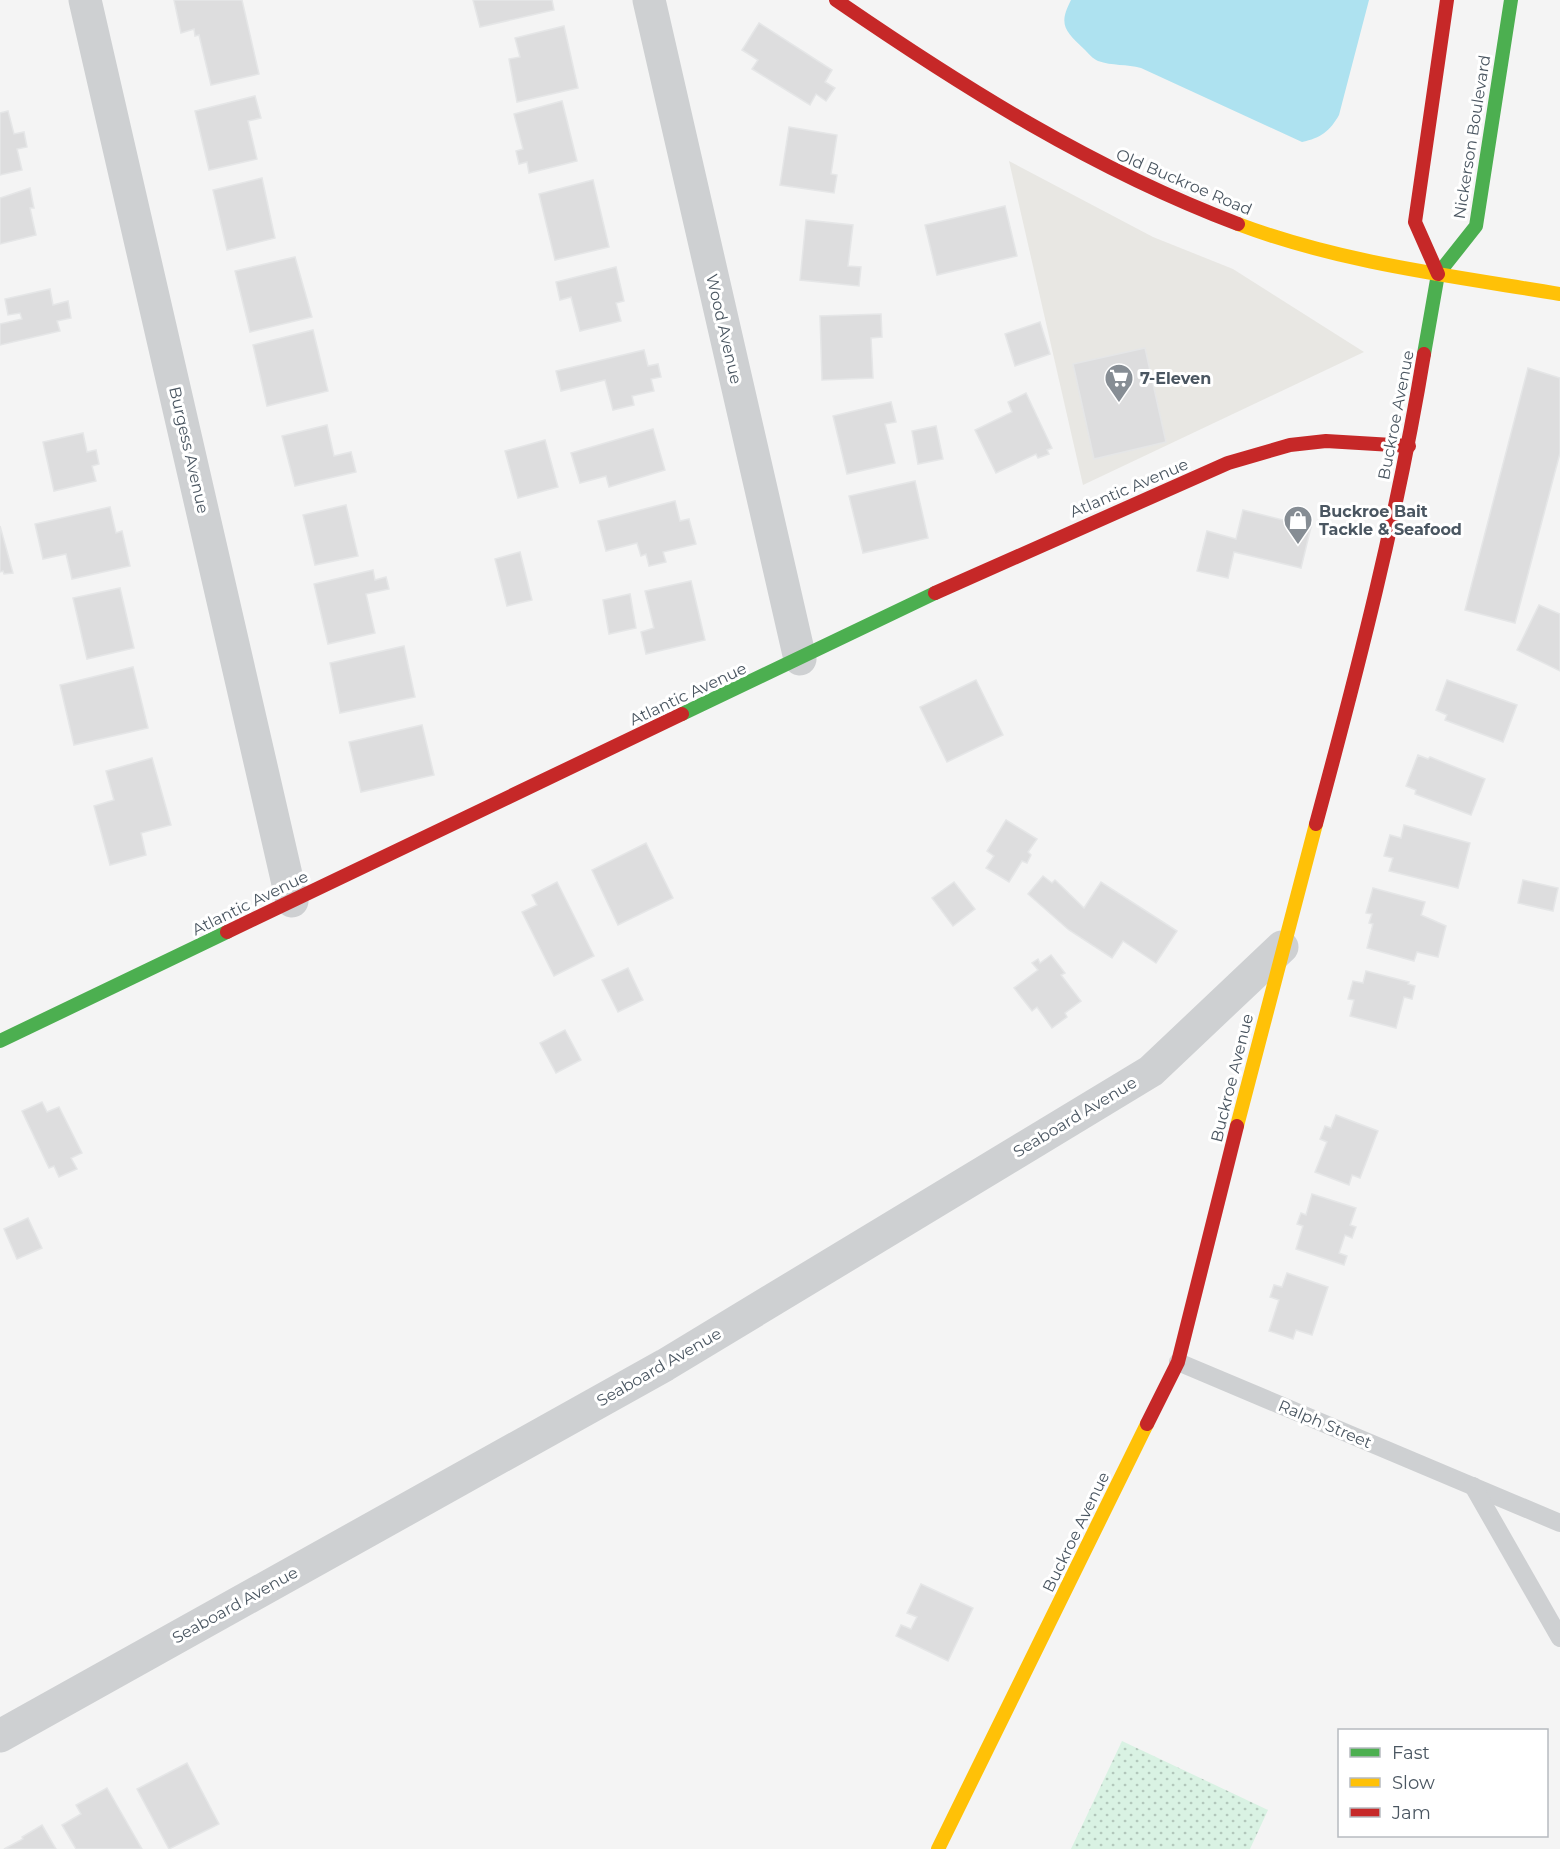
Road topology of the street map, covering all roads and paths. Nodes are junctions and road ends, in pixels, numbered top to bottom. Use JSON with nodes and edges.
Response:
{"nodes":[{"id":1,"x":85,"y":0,"type":"edge"},
{"id":2,"x":649,"y":0,"type":"edge"},
{"id":3,"x":836,"y":0,"type":"edge"},
{"id":4,"x":1447,"y":0,"type":"edge"},
{"id":5,"x":1510,"y":0,"type":"edge"},
{"id":6,"x":1438,"y":274,"type":"junction"},
{"id":7,"x":1560,"y":294,"type":"edge"},
{"id":8,"x":1409,"y":446,"type":"junction"},
{"id":9,"x":800,"y":659,"type":"junction"},
{"id":10,"x":292,"y":901,"type":"junction"},
{"id":11,"x":1282,"y":947,"type":"junction"},
{"id":12,"x":0,"y":1041,"type":"edge"},
{"id":13,"x":1178,"y":1362,"type":"junction"},
{"id":14,"x":1473,"y":1486,"type":"junction"},
{"id":15,"x":1560,"y":1523,"type":"edge"},
{"id":16,"x":1560,"y":1638,"type":"edge"},
{"id":17,"x":0,"y":1736,"type":"edge"},
{"id":18,"x":939,"y":1849,"type":"edge"}],
"edges":[{"from":1,"to":10,"type":"street","name":"Burgess Avenue"},
{"from":2,"to":9,"type":"street","name":"Wood Avenue"},
{"from":3,"to":6,"type":"street","name":"Old Buckroe Road"},
{"from":4,"to":6,"type":"street"},
{"from":5,"to":6,"type":"street","name":"Nickerson Boulevard"},
{"from":6,"to":7,"type":"street","name":"Old Buckroe Road"},
{"from":6,"to":8,"type":"street","name":"Buckroe Avenue"},
{"from":8,"to":9,"type":"street","name":"Atlantic Avenue"},
{"from":8,"to":11,"type":"street","name":"Buckroe Avenue"},
{"from":9,"to":10,"type":"street","name":"Atlantic Avenue"},
{"from":10,"to":12,"type":"street","name":"Atlantic Avenue"},
{"from":11,"to":13,"type":"street","name":"Buckroe Avenue"},
{"from":11,"to":17,"type":"street","name":"Seaboard Avenue"},
{"from":13,"to":14,"type":"lane","name":"Ralph Street"},
{"from":13,"to":18,"type":"street","name":"Buckroe Avenue"},
{"from":14,"to":15,"type":"lane","name":"Ralph Street"},
{"from":14,"to":16,"type":"lane"}]}
